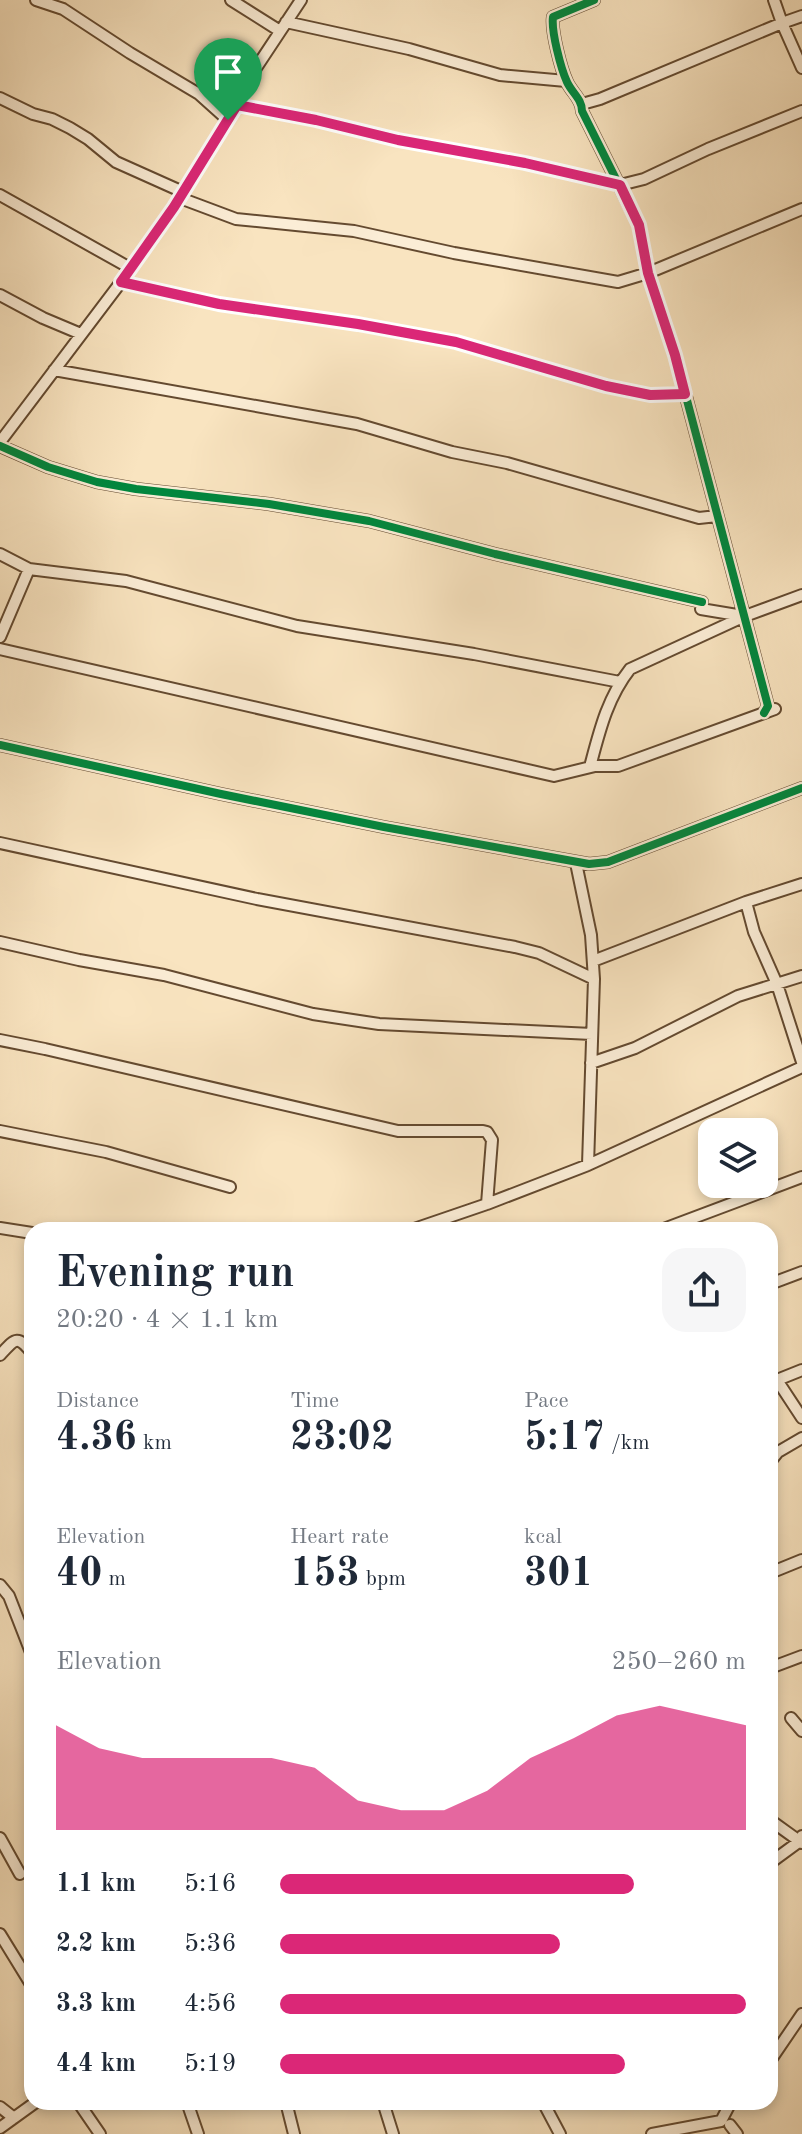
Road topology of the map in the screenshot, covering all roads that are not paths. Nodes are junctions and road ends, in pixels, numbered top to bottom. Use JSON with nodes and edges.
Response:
{"nodes":[{"id":1,"x":36,"y":0,"type":"edge"},
{"id":2,"x":231,"y":0,"type":"edge"},
{"id":3,"x":301,"y":0,"type":"edge"},
{"id":4,"x":594,"y":0,"type":"edge"},
{"id":5,"x":774,"y":0,"type":"edge"},
{"id":6,"x":802,"y":16,"type":"edge"},
{"id":7,"x":782,"y":23,"type":"junction"},
{"id":8,"x":283,"y":27,"type":"junction"},
{"id":9,"x":802,"y":68,"type":"edge"},
{"id":10,"x":566,"y":81,"type":"junction"},
{"id":11,"x":0,"y":98,"type":"edge"},
{"id":12,"x":582,"y":104,"type":"junction"},
{"id":13,"x":237,"y":105,"type":"junction"},
{"id":14,"x":802,"y":111,"type":"edge"},
{"id":15,"x":228,"y":120,"type":"junction"},
{"id":16,"x":620,"y":185,"type":"junction"},
{"id":17,"x":0,"y":195,"type":"edge"},
{"id":18,"x":182,"y":195,"type":"junction"},
{"id":19,"x":802,"y":209,"type":"edge"},
{"id":20,"x":130,"y":268,"type":"junction"},
{"id":21,"x":648,"y":273,"type":"junction"},
{"id":22,"x":121,"y":282,"type":"junction"},
{"id":23,"x":0,"y":295,"type":"edge"},
{"id":24,"x":81,"y":334,"type":"junction"},
{"id":25,"x":54,"y":370,"type":"junction"},
{"id":26,"x":685,"y":394,"type":"junction"},
{"id":27,"x":0,"y":444,"type":"edge"},
{"id":28,"x":717,"y":516,"type":"junction"},
{"id":29,"x":0,"y":554,"type":"edge"},
{"id":30,"x":29,"y":569,"type":"junction"},
{"id":31,"x":802,"y":595,"type":"edge"},
{"id":32,"x":745,"y":616,"type":"junction"},
{"id":33,"x":0,"y":637,"type":"edge"},
{"id":34,"x":0,"y":649,"type":"edge"},
{"id":35,"x":620,"y":682,"type":"junction"},
{"id":36,"x":0,"y":745,"type":"edge"},
{"id":37,"x":595,"y":766,"type":"junction"},
{"id":38,"x":802,"y":790,"type":"edge"},
{"id":39,"x":0,"y":843,"type":"edge"},
{"id":40,"x":576,"y":863,"type":"junction"},
{"id":41,"x":802,"y":884,"type":"edge"},
{"id":42,"x":746,"y":902,"type":"junction"},
{"id":43,"x":0,"y":942,"type":"edge"},
{"id":44,"x":593,"y":961,"type":"junction"},
{"id":45,"x":802,"y":976,"type":"edge"},
{"id":46,"x":594,"y":979,"type":"junction"},
{"id":47,"x":777,"y":984,"type":"junction"},
{"id":48,"x":592,"y":1034,"type":"junction"},
{"id":49,"x":0,"y":1040,"type":"edge"},
{"id":50,"x":591,"y":1063,"type":"junction"},
{"id":51,"x":802,"y":1065,"type":"edge"},
{"id":52,"x":0,"y":1131,"type":"edge"},
{"id":53,"x":588,"y":1165,"type":"junction"},
{"id":54,"x":802,"y":1177,"type":"edge"},
{"id":55,"x":230,"y":1187,"type":"dead end"},
{"id":56,"x":487,"y":1204,"type":"junction"},
{"id":57,"x":434,"y":1222,"type":"edge"},
{"id":58,"x":682,"y":1222,"type":"edge"},
{"id":59,"x":0,"y":1228,"type":"edge"},
{"id":60,"x":24,"y":1232,"type":"edge"},
{"id":61,"x":802,"y":1272,"type":"edge"},
{"id":62,"x":778,"y":1281,"type":"edge"},
{"id":63,"x":24,"y":1343,"type":"edge"},
{"id":64,"x":0,"y":1355,"type":"edge"},
{"id":65,"x":802,"y":1370,"type":"edge"},
{"id":66,"x":778,"y":1379,"type":"edge"},
{"id":67,"x":778,"y":1387,"type":"edge"},
{"id":68,"x":802,"y":1418,"type":"edge"},
{"id":69,"x":802,"y":1438,"type":"edge"},
{"id":70,"x":778,"y":1452,"type":"edge"},
{"id":71,"x":802,"y":1560,"type":"edge"},
{"id":72,"x":778,"y":1570,"type":"edge"},
{"id":73,"x":0,"y":1585,"type":"edge"},
{"id":74,"x":24,"y":1634,"type":"edge"},
{"id":75,"x":802,"y":1656,"type":"edge"},
{"id":76,"x":778,"y":1665,"type":"edge"},
{"id":77,"x":791,"y":1718,"type":"dead end"},
{"id":78,"x":802,"y":1731,"type":"edge"},
{"id":79,"x":778,"y":1825,"type":"edge"},
{"id":80,"x":0,"y":1838,"type":"edge"},
{"id":81,"x":801,"y":1840,"type":"edge"},
{"id":82,"x":778,"y":1857,"type":"edge"},
{"id":83,"x":20,"y":1874,"type":"dead end"},
{"id":84,"x":0,"y":1934,"type":"edge"},
{"id":85,"x":24,"y":1973,"type":"edge"},
{"id":86,"x":802,"y":2014,"type":"edge"},
{"id":87,"x":778,"y":2049,"type":"edge"},
{"id":88,"x":0,"y":2107,"type":"edge"},
{"id":89,"x":25,"y":2110,"type":"edge"},
{"id":90,"x":84,"y":2110,"type":"edge"},
{"id":91,"x":190,"y":2110,"type":"edge"},
{"id":92,"x":288,"y":2110,"type":"edge"},
{"id":93,"x":386,"y":2110,"type":"edge"},
{"id":94,"x":547,"y":2110,"type":"edge"},
{"id":95,"x":727,"y":2110,"type":"edge"},
{"id":96,"x":14,"y":2118,"type":"junction"},
{"id":97,"x":730,"y":2125,"type":"dead end"},
{"id":98,"x":0,"y":2128,"type":"edge"},
{"id":99,"x":100,"y":2134,"type":"edge"},
{"id":100,"x":198,"y":2134,"type":"edge"},
{"id":101,"x":294,"y":2134,"type":"edge"},
{"id":102,"x":393,"y":2134,"type":"edge"},
{"id":103,"x":560,"y":2134,"type":"edge"},
{"id":104,"x":652,"y":2134,"type":"edge"},
{"id":105,"x":737,"y":2134,"type":"edge"}],
"edges":[{"from":1,"to":15,"type":"street"},
{"from":2,"to":8,"type":"street"},
{"from":3,"to":8,"type":"street"},
{"from":4,"to":10,"type":"street"},
{"from":5,"to":7,"type":"street"},
{"from":6,"to":7,"type":"street"},
{"from":7,"to":9,"type":"street"},
{"from":7,"to":12,"type":"street"},
{"from":8,"to":10,"type":"street"},
{"from":8,"to":13,"type":"street"},
{"from":10,"to":12,"type":"street"},
{"from":11,"to":18,"type":"street"},
{"from":12,"to":16,"type":"street"},
{"from":13,"to":15,"type":"street"},
{"from":13,"to":16,"type":"street"},
{"from":14,"to":16,"type":"street"},
{"from":15,"to":18,"type":"street"},
{"from":16,"to":21,"type":"street"},
{"from":17,"to":20,"type":"street"},
{"from":18,"to":20,"type":"street"},
{"from":18,"to":21,"type":"street"},
{"from":19,"to":21,"type":"street"},
{"from":20,"to":22,"type":"street"},
{"from":21,"to":26,"type":"street"},
{"from":22,"to":24,"type":"street"},
{"from":22,"to":26,"type":"street"},
{"from":23,"to":24,"type":"street"},
{"from":24,"to":25,"type":"street"},
{"from":25,"to":27,"type":"street"},
{"from":25,"to":28,"type":"street"},
{"from":26,"to":28,"type":"street"},
{"from":27,"to":32,"type":"street"},
{"from":28,"to":32,"type":"street"},
{"from":29,"to":30,"type":"street"},
{"from":30,"to":33,"type":"street"},
{"from":30,"to":35,"type":"street"},
{"from":31,"to":32,"type":"street"},
{"from":32,"to":35,"type":"street"},
{"from":32,"to":37,"type":"street"},
{"from":34,"to":37,"type":"street"},
{"from":35,"to":37,"type":"street"},
{"from":36,"to":40,"type":"street"},
{"from":38,"to":40,"type":"street"},
{"from":39,"to":46,"type":"street"},
{"from":40,"to":44,"type":"street"},
{"from":41,"to":42,"type":"street"},
{"from":42,"to":44,"type":"street"},
{"from":42,"to":47,"type":"street"},
{"from":43,"to":48,"type":"street"},
{"from":44,"to":46,"type":"street"},
{"from":45,"to":47,"type":"street"},
{"from":46,"to":48,"type":"street"},
{"from":47,"to":50,"type":"street"},
{"from":47,"to":51,"type":"street"},
{"from":48,"to":50,"type":"street"},
{"from":49,"to":56,"type":"street"},
{"from":50,"to":53,"type":"street"},
{"from":51,"to":53,"type":"street"},
{"from":52,"to":55,"type":"street"},
{"from":53,"to":56,"type":"street"},
{"from":54,"to":58,"type":"street"},
{"from":56,"to":57,"type":"street"},
{"from":59,"to":60,"type":"street"},
{"from":61,"to":62,"type":"street"},
{"from":63,"to":64,"type":"street"},
{"from":65,"to":66,"type":"street"},
{"from":67,"to":68,"type":"street"},
{"from":69,"to":70,"type":"street"},
{"from":71,"to":72,"type":"street"},
{"from":73,"to":74,"type":"street"},
{"from":75,"to":76,"type":"street"},
{"from":77,"to":78,"type":"street"},
{"from":79,"to":81,"type":"street"},
{"from":80,"to":83,"type":"street"},
{"from":81,"to":82,"type":"street"},
{"from":84,"to":85,"type":"street"},
{"from":86,"to":87,"type":"street"},
{"from":88,"to":96,"type":"street"},
{"from":89,"to":96,"type":"street"},
{"from":90,"to":99,"type":"street"},
{"from":91,"to":100,"type":"street"},
{"from":92,"to":101,"type":"street"},
{"from":93,"to":102,"type":"street"},
{"from":94,"to":103,"type":"street"},
{"from":95,"to":104,"type":"street"},
{"from":96,"to":98,"type":"street"},
{"from":97,"to":105,"type":"street"}]}
